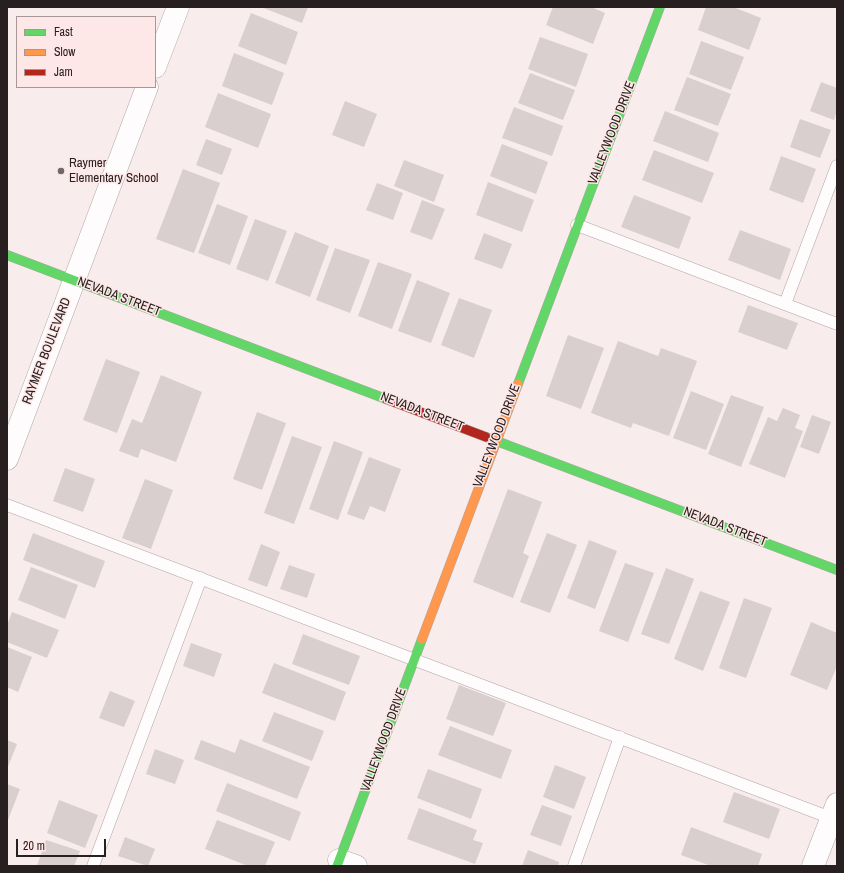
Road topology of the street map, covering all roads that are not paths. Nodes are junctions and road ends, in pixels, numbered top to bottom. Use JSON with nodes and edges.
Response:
{"nodes":[{"id":1,"x":178,"y":7,"type":"edge"},
{"id":2,"x":660,"y":7,"type":"edge"},
{"id":3,"x":156,"y":64,"type":"edge"},
{"id":4,"x":147,"y":88,"type":"edge"},
{"id":5,"x":837,"y":166,"type":"edge"},
{"id":6,"x":577,"y":225,"type":"junction"},
{"id":7,"x":7,"y":255,"type":"edge"},
{"id":8,"x":74,"y":280,"type":"junction"},
{"id":9,"x":785,"y":304,"type":"junction"},
{"id":10,"x":837,"y":324,"type":"edge"},
{"id":11,"x":496,"y":440,"type":"junction"},
{"id":12,"x":7,"y":458,"type":"edge"},
{"id":13,"x":7,"y":505,"type":"edge"},
{"id":14,"x":837,"y":570,"type":"edge"},
{"id":15,"x":201,"y":578,"type":"junction"},
{"id":16,"x":414,"y":659,"type":"junction"},
{"id":17,"x":620,"y":737,"type":"junction"},
{"id":18,"x":835,"y":811,"type":"edge"},
{"id":19,"x":344,"y":864,"type":"edge"},
{"id":20,"x":93,"y":866,"type":"edge"},
{"id":21,"x":574,"y":866,"type":"edge"},
{"id":22,"x":813,"y":866,"type":"edge"}],
"edges":[{"from":1,"to":3,"type":"street"},
{"from":2,"to":6,"type":"street","name":"VALLEYWOOD DRIVE"},
{"from":4,"to":8,"type":"street","name":"RAYMER BOULEVARD"},
{"from":5,"to":9,"type":"lane"},
{"from":6,"to":9,"type":"lane"},
{"from":6,"to":11,"type":"street","name":"VALLEYWOOD DRIVE"},
{"from":7,"to":8,"type":"street","name":"NEVADA STREET"},
{"from":8,"to":11,"type":"street","name":"NEVADA STREET"},
{"from":8,"to":12,"type":"street","name":"RAYMER BOULEVARD"},
{"from":9,"to":10,"type":"lane"},
{"from":11,"to":14,"type":"street","name":"NEVADA STREET"},
{"from":11,"to":16,"type":"street","name":"VALLEYWOOD DRIVE"},
{"from":13,"to":15,"type":"lane"},
{"from":15,"to":16,"type":"lane"},
{"from":15,"to":20,"type":"lane"},
{"from":16,"to":17,"type":"lane"},
{"from":16,"to":19,"type":"street","name":"VALLEYWOOD DRIVE"},
{"from":17,"to":18,"type":"lane"},
{"from":17,"to":21,"type":"lane"},
{"from":18,"to":22,"type":"street"}]}
